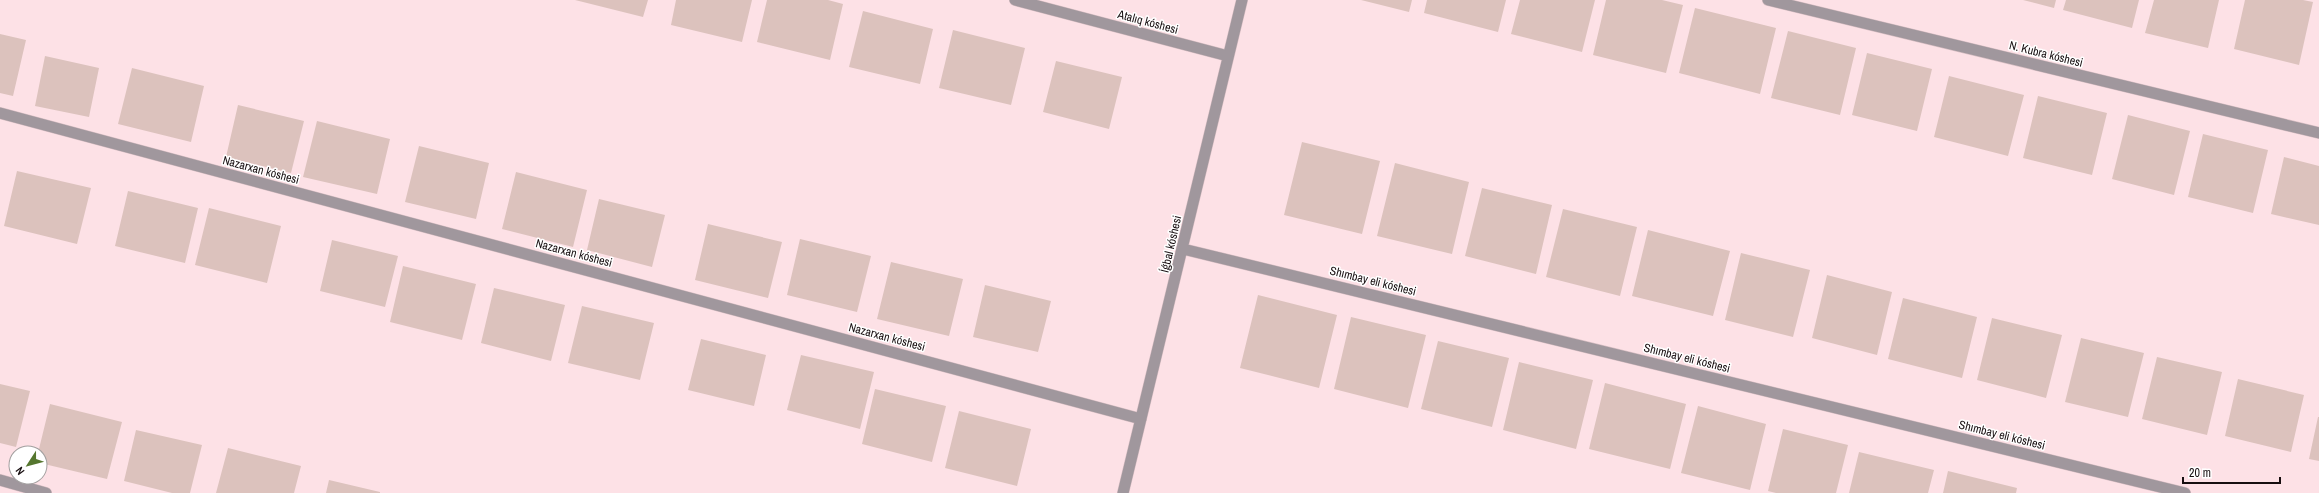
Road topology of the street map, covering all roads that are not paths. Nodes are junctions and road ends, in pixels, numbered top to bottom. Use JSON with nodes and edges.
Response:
{"nodes":[{"id":1,"x":1015,"y":0,"type":"edge"},
{"id":2,"x":1242,"y":0,"type":"edge"},
{"id":3,"x":1768,"y":0,"type":"edge"},
{"id":4,"x":1228,"y":56,"type":"junction"},
{"id":5,"x":0,"y":113,"type":"edge"},
{"id":6,"x":2319,"y":133,"type":"edge"},
{"id":7,"x":1183,"y":249,"type":"junction"},
{"id":8,"x":1141,"y":419,"type":"junction"},
{"id":9,"x":0,"y":480,"type":"edge"},
{"id":10,"x":46,"y":493,"type":"edge"},
{"id":11,"x":1123,"y":493,"type":"edge"},
{"id":12,"x":2185,"y":493,"type":"edge"}],
"edges":[{"from":1,"to":4,"type":"street","name":"Atalıq kóshesi"},
{"from":2,"to":4,"type":"street","name":"Íǵbal kóshesi"},
{"from":3,"to":6,"type":"street","name":"N. Kubra kóshesi"},
{"from":4,"to":7,"type":"street","name":"Íǵbal kóshesi"},
{"from":5,"to":8,"type":"street","name":"Nazarxan kóshesi"},
{"from":7,"to":8,"type":"street","name":"Íǵbal kóshesi"},
{"from":7,"to":12,"type":"street","name":"Shımbay eli kóshesi"},
{"from":8,"to":11,"type":"street","name":"Íǵbal kóshesi"},
{"from":9,"to":10,"type":"street"}]}
